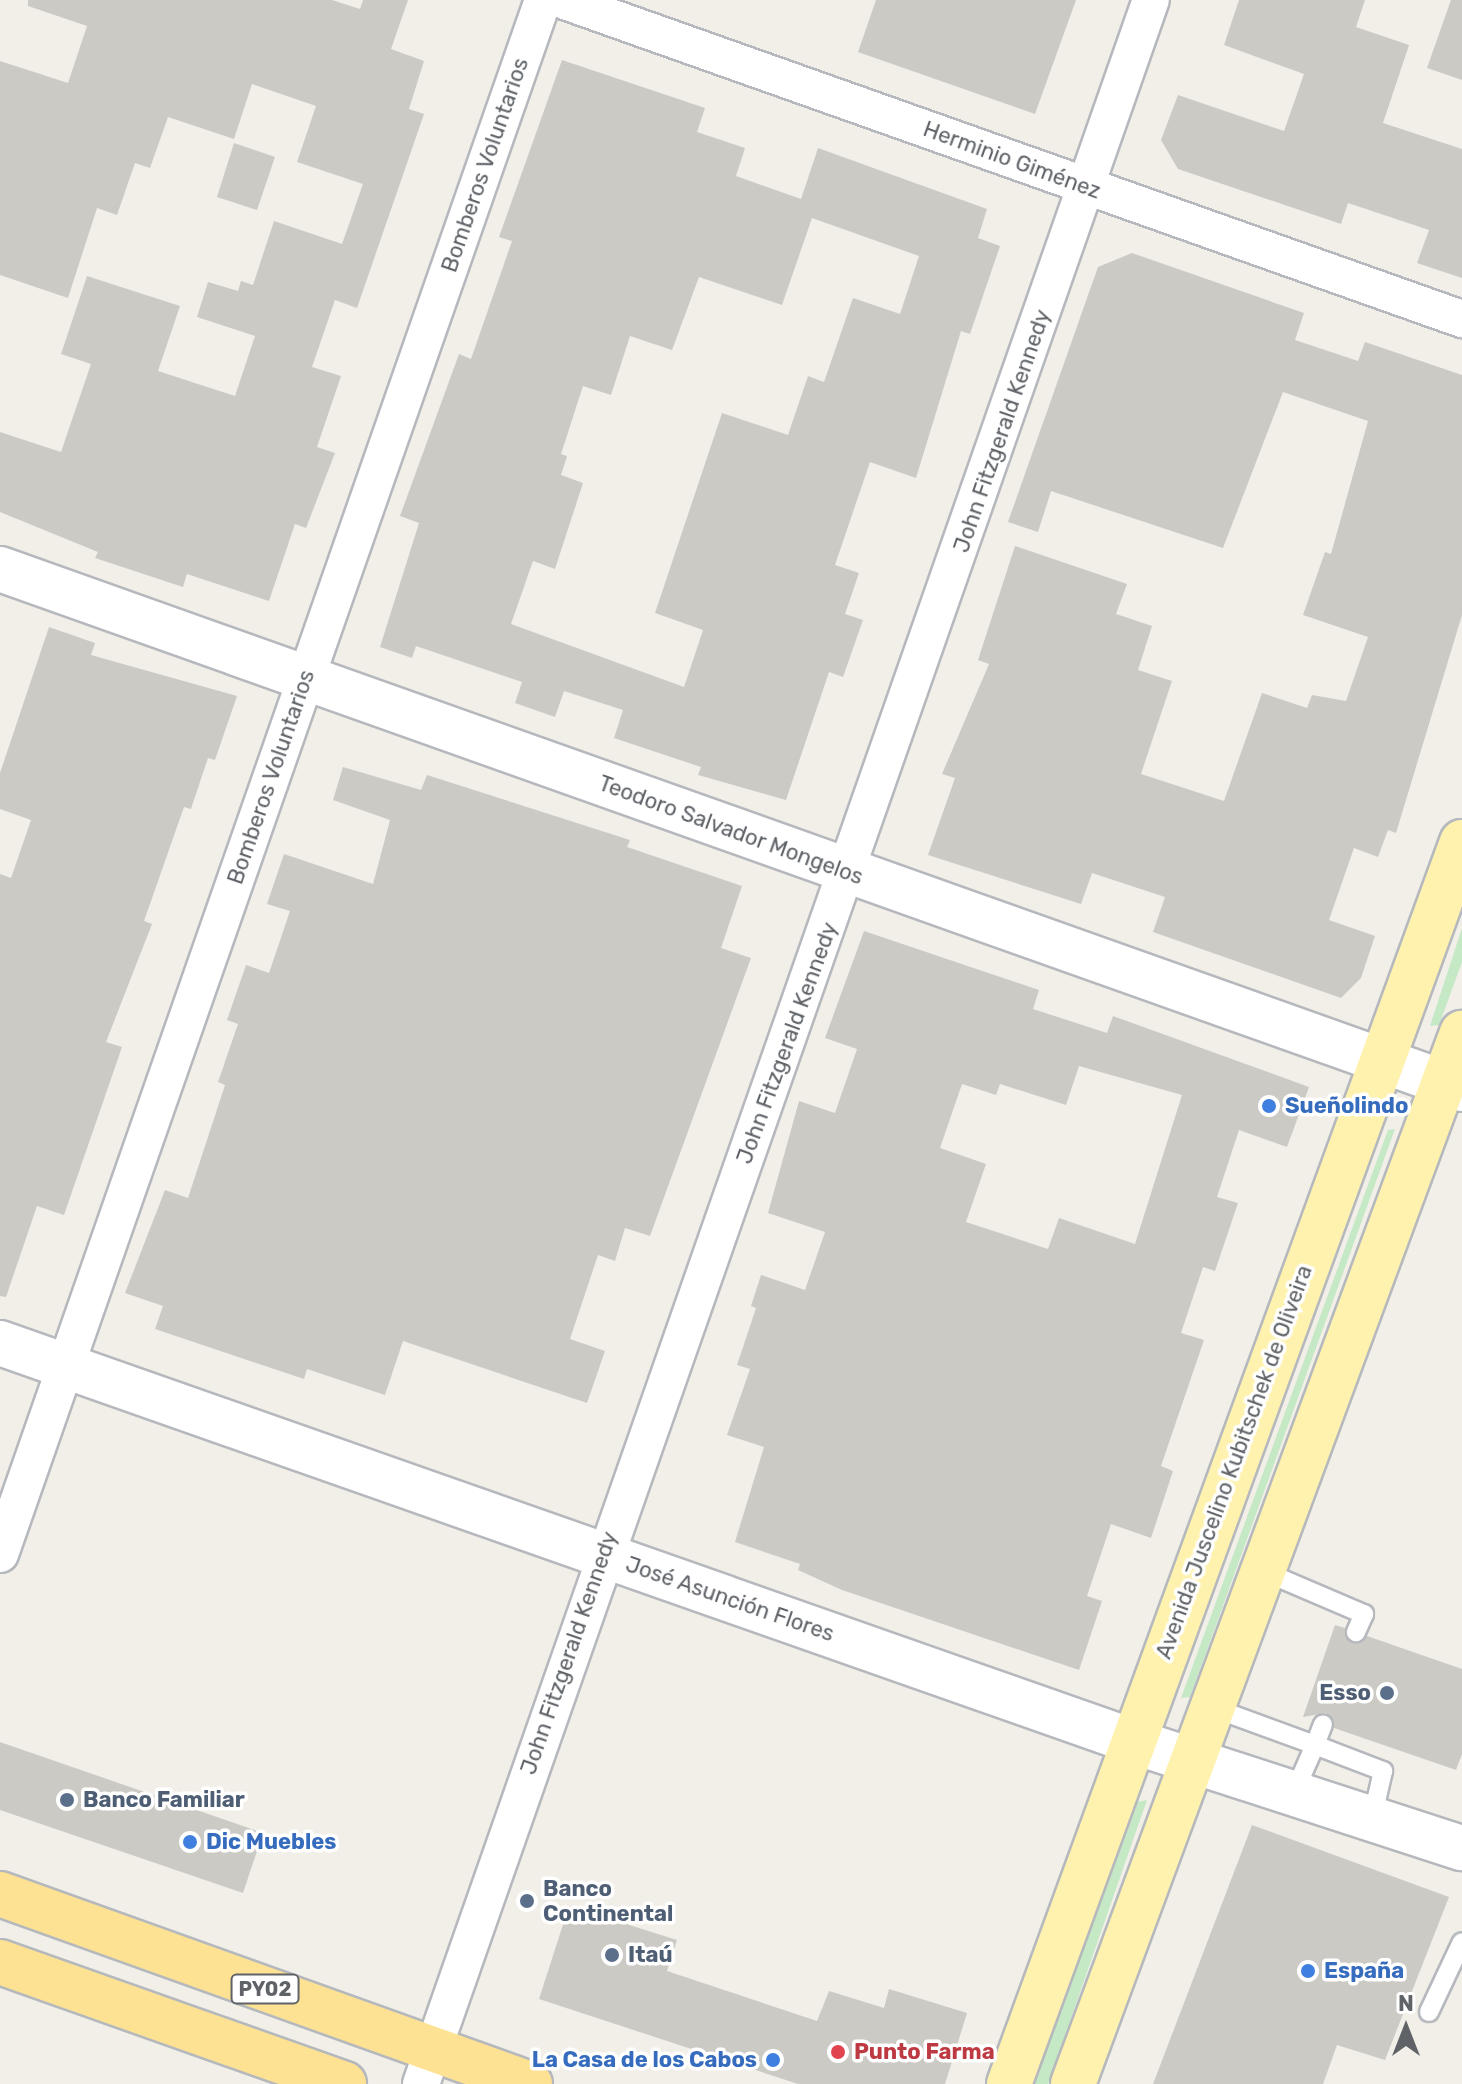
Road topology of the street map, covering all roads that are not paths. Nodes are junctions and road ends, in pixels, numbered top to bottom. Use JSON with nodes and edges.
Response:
{"nodes":[{"id":1,"x":543,"y":0,"type":"edge"},
{"id":2,"x":562,"y":0,"type":"edge"},
{"id":3,"x":1151,"y":0,"type":"edge"},
{"id":4,"x":1087,"y":186,"type":"junction"},
{"id":5,"x":1462,"y":319,"type":"edge"},
{"id":6,"x":0,"y":569,"type":"edge"},
{"id":7,"x":306,"y":679,"type":"junction"},
{"id":8,"x":1462,"y":842,"type":"edge"},
{"id":9,"x":849,"y":872,"type":"junction"},
{"id":10,"x":1462,"y":1033,"type":"edge"},
{"id":11,"x":1381,"y":1062,"type":"junction"},
{"id":12,"x":1452,"y":1086,"type":"edge"},
{"id":13,"x":0,"y":1343,"type":"edge"},
{"id":14,"x":66,"y":1366,"type":"junction"},
{"id":15,"x":0,"y":1554,"type":"edge"},
{"id":16,"x":602,"y":1554,"type":"junction"},
{"id":17,"x":1261,"y":1570,"type":"junction"},
{"id":18,"x":1356,"y":1632,"type":"dead end"},
{"id":19,"x":1210,"y":1707,"type":"junction"},
{"id":20,"x":1323,"y":1724,"type":"dead end"},
{"id":21,"x":1132,"y":1741,"type":"junction"},
{"id":22,"x":1315,"y":1745,"type":"junction"},
{"id":23,"x":1191,"y":1759,"type":"junction"},
{"id":24,"x":1294,"y":1793,"type":"junction"},
{"id":25,"x":1372,"y":1819,"type":"junction"},
{"id":26,"x":1462,"y":1848,"type":"edge"},
{"id":27,"x":0,"y":1894,"type":"edge"},
{"id":28,"x":1462,"y":1942,"type":"edge"},
{"id":29,"x":0,"y":1962,"type":"edge"},
{"id":30,"x":1429,"y":2012,"type":"dead end"},
{"id":31,"x":427,"y":2067,"type":"edge"},
{"id":32,"x":344,"y":2084,"type":"edge"},
{"id":33,"x":530,"y":2084,"type":"edge"},
{"id":34,"x":1009,"y":2084,"type":"edge"},
{"id":35,"x":1073,"y":2084,"type":"edge"}],
"edges":[{"from":1,"to":7,"type":"street","name":"Bomberos Voluntarios"},
{"from":2,"to":4,"type":"street","name":"Herminio Giménez"},
{"from":3,"to":4,"type":"street","name":"John Fitzgerald Kennedy"},
{"from":4,"to":5,"type":"street","name":"Herminio Giménez"},
{"from":4,"to":9,"type":"street","name":"John Fitzgerald Kennedy"},
{"from":6,"to":7,"type":"street","name":"Teodoro Salvador Mongelos"},
{"from":7,"to":9,"type":"street","name":"Teodoro Salvador Mongelos"},
{"from":7,"to":14,"type":"street","name":"Bomberos Voluntarios"},
{"from":8,"to":11,"type":"main road","name":"Avenida Juscelino Kubitschek de Oliveira"},
{"from":9,"to":11,"type":"street","name":"Teodoro Salvador Mongelos"},
{"from":9,"to":16,"type":"street","name":"John Fitzgerald Kennedy"},
{"from":10,"to":12,"type":"main road"},
{"from":11,"to":12,"type":"street","name":"Teodoro Salvador Mongelos"},
{"from":11,"to":21,"type":"main road","name":"Avenida Juscelino Kubitschek de Oliveira"},
{"from":12,"to":17,"type":"main road"},
{"from":13,"to":14,"type":"street","name":"José Asunción Flores"},
{"from":14,"to":15,"type":"street","name":"Bomberos Voluntarios"},
{"from":14,"to":16,"type":"street","name":"José Asunción Flores"},
{"from":16,"to":21,"type":"street","name":"José Asunción Flores"},
{"from":16,"to":31,"type":"street","name":"John Fitzgerald Kennedy"},
{"from":17,"to":18,"type":"lane"},
{"from":17,"to":19,"type":"main road"},
{"from":19,"to":22,"type":"lane"},
{"from":19,"to":23,"type":"main road"},
{"from":20,"to":22,"type":"lane"},
{"from":21,"to":23,"type":"street","name":"José Asunción Flores"},
{"from":21,"to":34,"type":"main road","name":"Avenida Juscelino Kubitschek de Oliveira"},
{"from":22,"to":24,"type":"lane"},
{"from":22,"to":25,"type":"lane"},
{"from":23,"to":24,"type":"street","name":"José Asunción Flores"},
{"from":23,"to":35,"type":"main road"},
{"from":24,"to":25,"type":"street","name":"José Asunción Flores"},
{"from":25,"to":26,"type":"street","name":"José Asunción Flores"},
{"from":27,"to":31,"type":"highway","number":"PY02"},
{"from":28,"to":30,"type":"lane"},
{"from":29,"to":32,"type":"highway"},
{"from":31,"to":33,"type":"highway","number":"PY02"}]}
